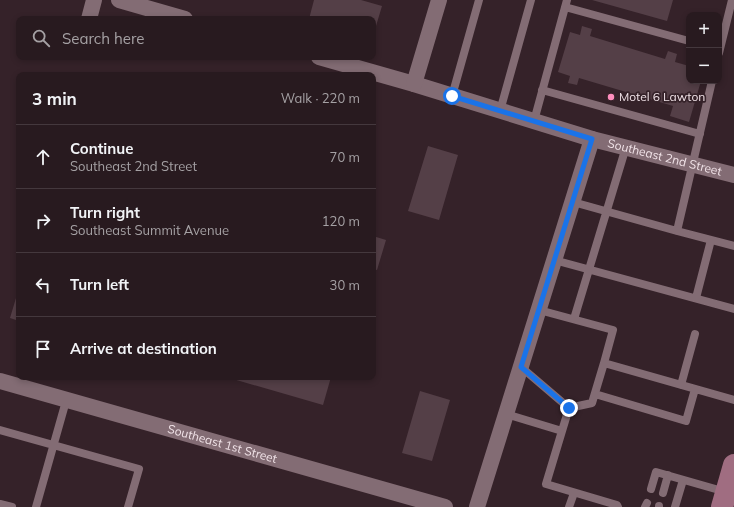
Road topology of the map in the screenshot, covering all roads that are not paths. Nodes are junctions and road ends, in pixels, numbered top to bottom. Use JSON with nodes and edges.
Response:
{"nodes":[{"id":1,"x":94,"y":0,"type":"edge"},
{"id":2,"x":119,"y":0,"type":"edge"},
{"id":3,"x":439,"y":0,"type":"edge"},
{"id":4,"x":480,"y":0,"type":"edge"},
{"id":5,"x":531,"y":0,"type":"edge"},
{"id":6,"x":732,"y":0,"type":"edge"},
{"id":7,"x":566,"y":3,"type":"edge"},
{"id":8,"x":90,"y":16,"type":"edge"},
{"id":9,"x":175,"y":16,"type":"edge"},
{"id":10,"x":686,"y":39,"type":"edge"},
{"id":11,"x":720,"y":48,"type":"edge"},
{"id":12,"x":330,"y":60,"type":"edge"},
{"id":13,"x":372,"y":72,"type":"edge"},
{"id":14,"x":376,"y":73,"type":"edge"},
{"id":15,"x":414,"y":84,"type":"junction"},
{"id":16,"x":711,"y":84,"type":"edge"},
{"id":17,"x":542,"y":90,"type":"junction"},
{"id":18,"x":452,"y":96,"type":"junction"},
{"id":19,"x":500,"y":110,"type":"junction"},
{"id":20,"x":534,"y":121,"type":"junction"},
{"id":21,"x":700,"y":134,"type":"junction"},
{"id":22,"x":592,"y":139,"type":"junction"},
{"id":23,"x":626,"y":147,"type":"junction"},
{"id":24,"x":693,"y":164,"type":"junction"},
{"id":25,"x":734,"y":175,"type":"edge"},
{"id":26,"x":573,"y":202,"type":"junction"},
{"id":27,"x":607,"y":212,"type":"junction"},
{"id":28,"x":677,"y":230,"type":"junction"},
{"id":29,"x":711,"y":240,"type":"junction"},
{"id":30,"x":734,"y":246,"type":"edge"},
{"id":31,"x":554,"y":260,"type":"junction"},
{"id":32,"x":589,"y":270,"type":"junction"},
{"id":33,"x":696,"y":298,"type":"junction"},
{"id":34,"x":734,"y":309,"type":"edge"},
{"id":35,"x":539,"y":310,"type":"junction"},
{"id":36,"x":574,"y":319,"type":"junction"},
{"id":37,"x":695,"y":334,"type":"dead end"},
{"id":38,"x":604,"y":363,"type":"junction"},
{"id":39,"x":521,"y":367,"type":"junction"},
{"id":40,"x":0,"y":381,"type":"edge"},
{"id":41,"x":681,"y":385,"type":"junction"},
{"id":42,"x":695,"y":389,"type":"junction"},
{"id":43,"x":595,"y":394,"type":"junction"},
{"id":44,"x":734,"y":400,"type":"edge"},
{"id":45,"x":66,"y":401,"type":"junction"},
{"id":46,"x":569,"y":408,"type":"junction"},
{"id":47,"x":506,"y":414,"type":"junction"},
{"id":48,"x":0,"y":430,"type":"edge"},
{"id":49,"x":562,"y":431,"type":"junction"},
{"id":50,"x":54,"y":445,"type":"junction"},
{"id":51,"x":734,"y":448,"type":"edge"},
{"id":52,"x":734,"y":466,"type":"edge"},
{"id":53,"x":668,"y":475,"type":"junction"},
{"id":54,"x":683,"y":480,"type":"junction"},
{"id":55,"x":651,"y":489,"type":"dead end"},
{"id":56,"x":574,"y":493,"type":"junction"},
{"id":57,"x":663,"y":493,"type":"dead end"},
{"id":58,"x":724,"y":499,"type":"edge"},
{"id":59,"x":0,"y":504,"type":"edge"},
{"id":60,"x":12,"y":507,"type":"edge"},
{"id":61,"x":36,"y":507,"type":"edge"},
{"id":62,"x":128,"y":507,"type":"edge"},
{"id":63,"x":445,"y":507,"type":"edge"},
{"id":64,"x":477,"y":507,"type":"edge"},
{"id":65,"x":569,"y":507,"type":"edge"},
{"id":66,"x":618,"y":507,"type":"edge"},
{"id":67,"x":675,"y":507,"type":"edge"}],
"edges":[{"from":1,"to":8,"type":"street"},
{"from":2,"to":9,"type":"street"},
{"from":3,"to":15,"type":"street"},
{"from":4,"to":18,"type":"lane"},
{"from":5,"to":19,"type":"lane"},
{"from":6,"to":11,"type":"lane"},
{"from":7,"to":10,"type":"lane"},
{"from":7,"to":17,"type":"lane"},
{"from":12,"to":13,"type":"street","name":"Southeast 2nd Street"},
{"from":14,"to":15,"type":"street","name":"Southeast 2nd Street"},
{"from":15,"to":18,"type":"street","name":"Southeast 2nd Street"},
{"from":16,"to":21,"type":"lane"},
{"from":17,"to":20,"type":"lane"},
{"from":17,"to":21,"type":"lane"},
{"from":18,"to":19,"type":"street","name":"Southeast 2nd Street"},
{"from":19,"to":20,"type":"street","name":"Southeast 2nd Street"},
{"from":20,"to":22,"type":"street","name":"Southeast 2nd Street"},
{"from":21,"to":24,"type":"lane"},
{"from":22,"to":23,"type":"street","name":"Southeast 2nd Street"},
{"from":22,"to":26,"type":"street"},
{"from":23,"to":24,"type":"street","name":"Southeast 2nd Street"},
{"from":23,"to":27,"type":"lane"},
{"from":24,"to":25,"type":"street","name":"Southeast 2nd Street"},
{"from":24,"to":28,"type":"lane"},
{"from":26,"to":27,"type":"lane"},
{"from":26,"to":31,"type":"street"},
{"from":27,"to":28,"type":"lane"},
{"from":27,"to":32,"type":"lane"},
{"from":28,"to":29,"type":"lane"},
{"from":29,"to":30,"type":"lane"},
{"from":29,"to":33,"type":"lane"},
{"from":31,"to":32,"type":"lane"},
{"from":31,"to":35,"type":"street"},
{"from":32,"to":33,"type":"lane"},
{"from":32,"to":36,"type":"lane"},
{"from":33,"to":34,"type":"lane"},
{"from":35,"to":36,"type":"lane"},
{"from":35,"to":39,"type":"street"},
{"from":36,"to":38,"type":"lane"},
{"from":37,"to":41,"type":"lane"},
{"from":38,"to":41,"type":"lane"},
{"from":38,"to":43,"type":"lane"},
{"from":39,"to":46,"type":"lane"},
{"from":39,"to":47,"type":"street"},
{"from":40,"to":45,"type":"street","name":"Southeast 1st Street"},
{"from":41,"to":42,"type":"lane"},
{"from":42,"to":43,"type":"lane"},
{"from":42,"to":44,"type":"lane"},
{"from":43,"to":46,"type":"lane"},
{"from":45,"to":50,"type":"lane"},
{"from":45,"to":63,"type":"street","name":"Southeast 1st Street"},
{"from":46,"to":49,"type":"lane"},
{"from":47,"to":49,"type":"lane"},
{"from":47,"to":64,"type":"street"},
{"from":48,"to":50,"type":"lane"},
{"from":49,"to":56,"type":"lane"},
{"from":50,"to":61,"type":"lane"},
{"from":50,"to":62,"type":"lane"},
{"from":51,"to":52,"type":"main road"},
{"from":52,"to":58,"type":"main road"},
{"from":53,"to":54,"type":"lane"},
{"from":53,"to":55,"type":"lane"},
{"from":53,"to":57,"type":"lane"},
{"from":54,"to":58,"type":"lane"},
{"from":54,"to":67,"type":"lane"},
{"from":56,"to":65,"type":"lane"},
{"from":56,"to":66,"type":"lane"},
{"from":59,"to":60,"type":"lane"}]}
